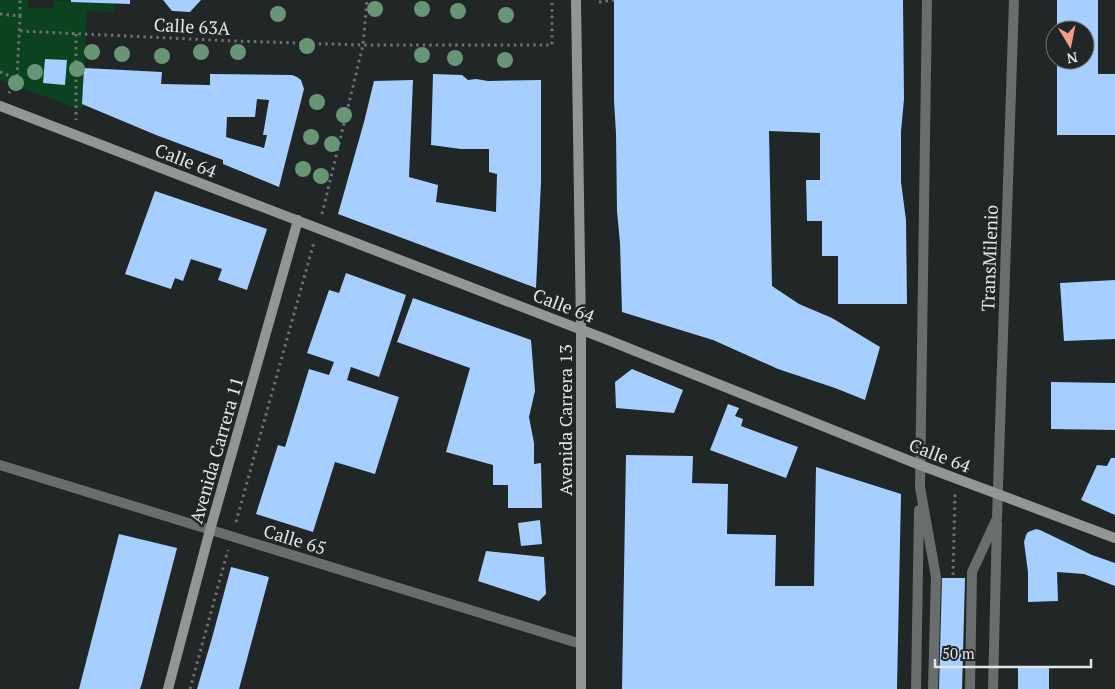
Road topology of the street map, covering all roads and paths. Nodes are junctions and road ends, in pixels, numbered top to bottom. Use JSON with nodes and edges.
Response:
{"nodes":[{"id":1,"x":20,"y":0,"type":"edge"},
{"id":2,"x":367,"y":0,"type":"edge"},
{"id":3,"x":552,"y":0,"type":"edge"},
{"id":4,"x":576,"y":0,"type":"edge"},
{"id":5,"x":614,"y":0,"type":"edge"},
{"id":6,"x":927,"y":0,"type":"edge"},
{"id":7,"x":1014,"y":0,"type":"edge"},
{"id":8,"x":599,"y":2,"type":"dead end"},
{"id":9,"x":0,"y":14,"type":"edge"},
{"id":10,"x":20,"y":16,"type":"junction"},
{"id":11,"x":20,"y":31,"type":"junction"},
{"id":12,"x":76,"y":34,"type":"junction"},
{"id":13,"x":363,"y":45,"type":"junction"},
{"id":14,"x":0,"y":72,"type":"edge"},
{"id":15,"x":18,"y":79,"type":"junction"},
{"id":16,"x":7,"y":96,"type":"dead end"},
{"id":17,"x":0,"y":107,"type":"edge"},
{"id":18,"x":76,"y":123,"type":"dead end"},
{"id":19,"x":298,"y":220,"type":"junction"},
{"id":20,"x":318,"y":228,"type":"junction"},
{"id":21,"x":581,"y":329,"type":"junction"},
{"id":22,"x":920,"y":465,"type":"junction"},
{"id":23,"x":0,"y":466,"type":"edge"},
{"id":24,"x":920,"y":487,"type":"junction"},
{"id":25,"x":955,"y":489,"type":"dead end"},
{"id":26,"x":998,"y":494,"type":"junction"},
{"id":27,"x":997,"y":518,"type":"junction"},
{"id":28,"x":210,"y":530,"type":"junction"},
{"id":29,"x":232,"y":537,"type":"junction"},
{"id":30,"x":1115,"y":538,"type":"edge"},
{"id":31,"x":953,"y":578,"type":"dead end"},
{"id":32,"x":581,"y":644,"type":"junction"},
{"id":33,"x":168,"y":689,"type":"edge"},
{"id":34,"x":190,"y":689,"type":"edge"},
{"id":35,"x":581,"y":689,"type":"edge"},
{"id":36,"x":916,"y":689,"type":"edge"},
{"id":37,"x":933,"y":689,"type":"edge"},
{"id":38,"x":970,"y":689,"type":"edge"},
{"id":39,"x":993,"y":689,"type":"edge"}],
"edges":[{"from":1,"to":10,"type":"path"},
{"from":2,"to":13,"type":"path"},
{"from":3,"to":13,"type":"path","name":"Calle 63A"},
{"from":4,"to":21,"type":"main road","name":"Avenida Carrera 13"},
{"from":5,"to":8,"type":"path"},
{"from":6,"to":22,"type":"street"},
{"from":7,"to":26,"type":"street","name":"TransMilenio"},
{"from":9,"to":10,"type":"path"},
{"from":10,"to":11,"type":"path"},
{"from":11,"to":12,"type":"path","name":"Calle 63A"},
{"from":11,"to":15,"type":"path"},
{"from":12,"to":13,"type":"path","name":"Calle 63A"},
{"from":12,"to":18,"type":"path"},
{"from":13,"to":20,"type":"path"},
{"from":14,"to":15,"type":"path"},
{"from":15,"to":16,"type":"path"},
{"from":17,"to":19,"type":"main road","name":"Calle 64"},
{"from":19,"to":20,"type":"main road","name":"Calle 64"},
{"from":19,"to":28,"type":"main road","name":"Avenida Carrera 11"},
{"from":20,"to":21,"type":"main road","name":"Calle 64"},
{"from":20,"to":29,"type":"path"},
{"from":21,"to":22,"type":"main road","name":"Calle 64"},
{"from":21,"to":32,"type":"main road","name":"Avenida Carrera 13"},
{"from":22,"to":24,"type":"street"},
{"from":22,"to":26,"type":"main road","name":"Calle 64"},
{"from":23,"to":28,"type":"street","name":"Calle 65"},
{"from":24,"to":36,"type":"street"},
{"from":24,"to":37,"type":"street"},
{"from":25,"to":31,"type":"path"},
{"from":26,"to":27,"type":"street","name":"TransMilenio"},
{"from":26,"to":30,"type":"main road","name":"Calle 64"},
{"from":27,"to":38,"type":"street","name":"TransMilenio"},
{"from":27,"to":39,"type":"street","name":"TransMilenio"},
{"from":28,"to":29,"type":"street","name":"Calle 65"},
{"from":28,"to":33,"type":"main road","name":"Avenida Carrera 11"},
{"from":29,"to":32,"type":"street","name":"Calle 65"},
{"from":29,"to":34,"type":"path"},
{"from":32,"to":35,"type":"main road","name":"Avenida Carrera 13"}]}
